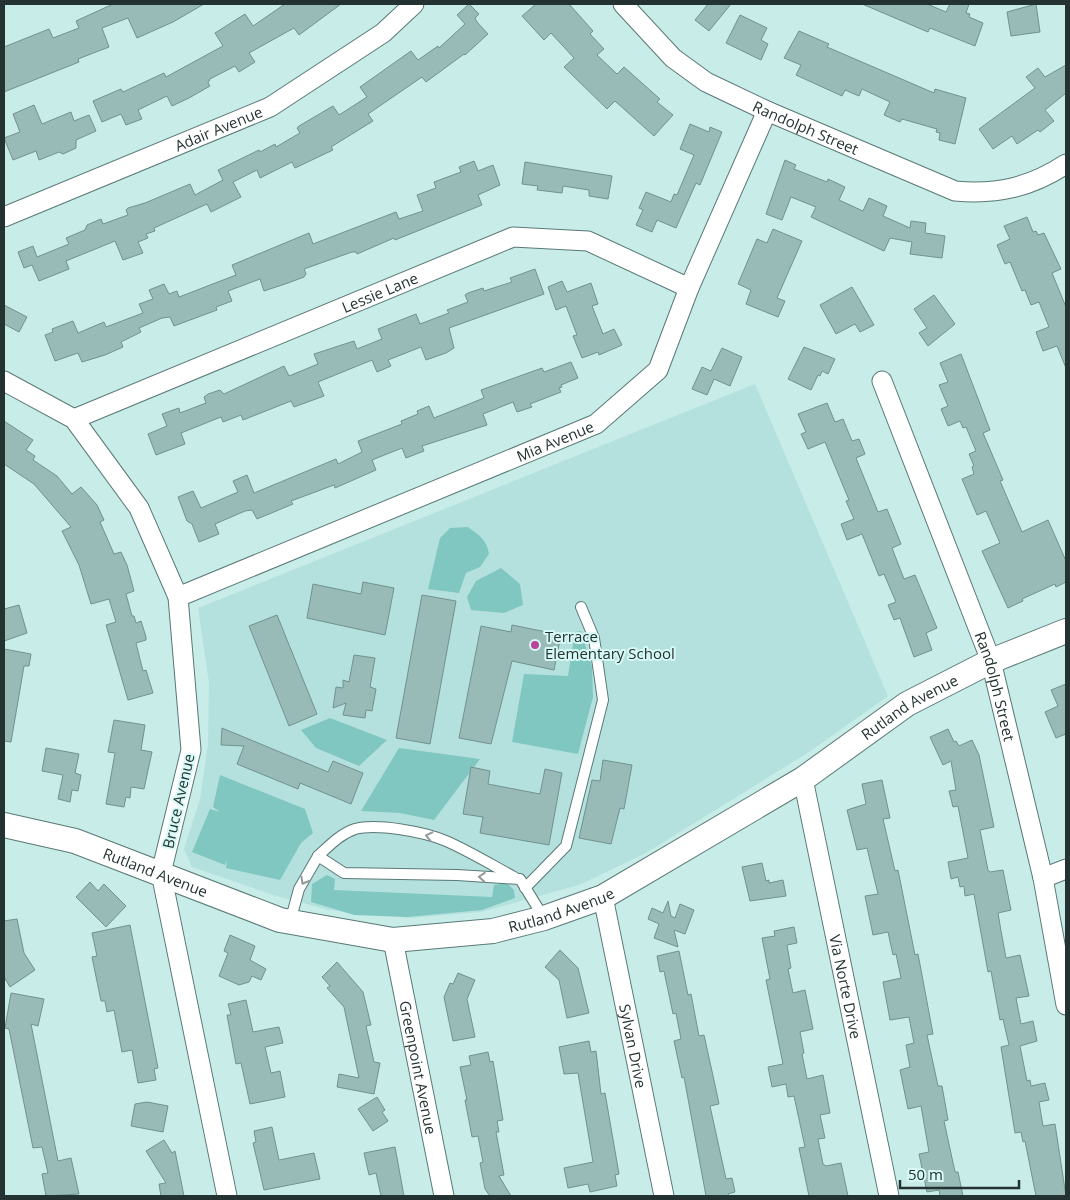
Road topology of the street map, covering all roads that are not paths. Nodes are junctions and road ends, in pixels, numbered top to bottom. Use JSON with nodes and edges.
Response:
{"nodes":[{"id":1,"x":414,"y":4,"type":"edge"},
{"id":2,"x":623,"y":4,"type":"edge"},
{"id":3,"x":767,"y":111,"type":"junction"},
{"id":4,"x":1064,"y":172,"type":"edge"},
{"id":5,"x":4,"y":217,"type":"edge"},
{"id":6,"x":689,"y":288,"type":"junction"},
{"id":7,"x":4,"y":381,"type":"edge"},
{"id":8,"x":882,"y":381,"type":"dead end"},
{"id":9,"x":74,"y":419,"type":"junction"},
{"id":10,"x":178,"y":597,"type":"junction"},
{"id":11,"x":582,"y":608,"type":"dead end"},
{"id":12,"x":1066,"y":631,"type":"edge"},
{"id":13,"x":991,"y":661,"type":"junction"},
{"id":14,"x":802,"y":778,"type":"junction"},
{"id":15,"x":4,"y":825,"type":"edge"},
{"id":16,"x":318,"y":856,"type":"junction"},
{"id":17,"x":1066,"y":869,"type":"edge"},
{"id":18,"x":161,"y":873,"type":"junction"},
{"id":19,"x":1043,"y":878,"type":"junction"},
{"id":20,"x":523,"y":884,"type":"junction"},
{"id":21,"x":603,"y":897,"type":"junction"},
{"id":22,"x":544,"y":918,"type":"junction"},
{"id":23,"x":290,"y":922,"type":"junction"},
{"id":24,"x":393,"y":940,"type":"junction"},
{"id":25,"x":1066,"y":1005,"type":"edge"},
{"id":26,"x":227,"y":1196,"type":"edge"},
{"id":27,"x":444,"y":1196,"type":"edge"},
{"id":28,"x":664,"y":1196,"type":"edge"},
{"id":29,"x":889,"y":1196,"type":"edge"}],
"edges":[{"from":1,"to":5,"type":"street","name":"Adair Avenue"},
{"from":2,"to":3,"type":"street","name":"Randolph Street"},
{"from":3,"to":4,"type":"street","name":"Randolph Street"},
{"from":3,"to":6,"type":"street","name":"Mia Avenue"},
{"from":6,"to":9,"type":"street","name":"Lessie Lane"},
{"from":6,"to":10,"type":"street","name":"Mia Avenue"},
{"from":7,"to":9,"type":"street","name":"Bruce Avenue"},
{"from":8,"to":13,"type":"street","name":"Randolph Street"},
{"from":9,"to":10,"type":"street","name":"Bruce Avenue"},
{"from":10,"to":18,"type":"street","name":"Bruce Avenue"},
{"from":11,"to":20,"type":"lane"},
{"from":12,"to":13,"type":"street","name":"Rutland Avenue"},
{"from":13,"to":14,"type":"street","name":"Rutland Avenue"},
{"from":13,"to":19,"type":"street","name":"Randolph Street"},
{"from":14,"to":21,"type":"street","name":"Rutland Avenue"},
{"from":14,"to":29,"type":"street","name":"Via Norte Drive"},
{"from":15,"to":18,"type":"street","name":"Rutland Avenue"},
{"from":20,"to":16,"type":"lane","one_way":true},
{"from":20,"to":16,"type":"lane","one_way":true},
{"from":16,"to":23,"type":"lane","one_way":true},
{"from":17,"to":19,"type":"street"},
{"from":18,"to":23,"type":"street","name":"Rutland Avenue"},
{"from":18,"to":26,"type":"street","name":"Bruce Avenue"},
{"from":19,"to":25,"type":"street","name":"Randolph Street"},
{"from":20,"to":22,"type":"lane"},
{"from":21,"to":22,"type":"street","name":"Rutland Avenue"},
{"from":21,"to":28,"type":"street","name":"Sylvan Drive"},
{"from":22,"to":24,"type":"street","name":"Rutland Avenue"},
{"from":23,"to":24,"type":"street","name":"Rutland Avenue"},
{"from":24,"to":27,"type":"street","name":"Greenpoint Avenue"}]}
